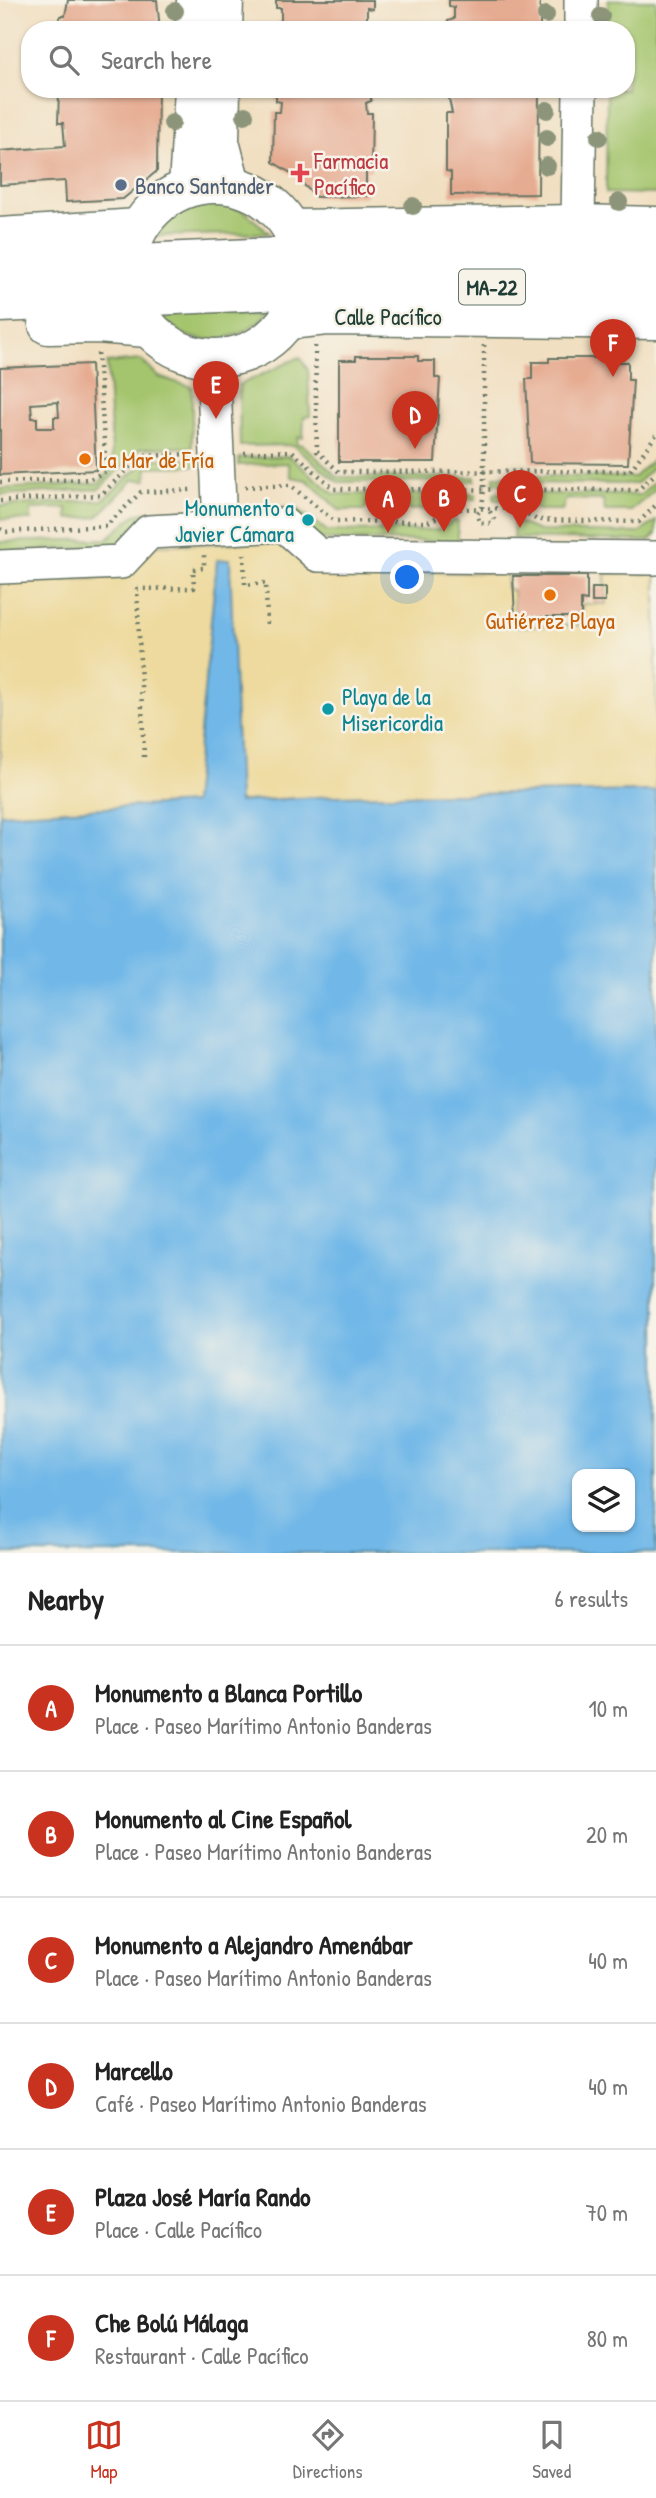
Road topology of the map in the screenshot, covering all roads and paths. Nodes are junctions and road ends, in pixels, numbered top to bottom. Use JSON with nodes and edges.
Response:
{"nodes":[{"id":1,"x":196,"y":0,"type":"edge"},
{"id":2,"x":224,"y":0,"type":"edge"},
{"id":3,"x":581,"y":0,"type":"edge"},
{"id":4,"x":195,"y":21,"type":"edge"},
{"id":5,"x":223,"y":21,"type":"edge"},
{"id":6,"x":580,"y":21,"type":"edge"},
{"id":7,"x":193,"y":98,"type":"edge"},
{"id":8,"x":221,"y":98,"type":"edge"},
{"id":9,"x":580,"y":98,"type":"edge"},
{"id":10,"x":231,"y":184,"type":"junction"},
{"id":11,"x":188,"y":187,"type":"junction"},
{"id":12,"x":578,"y":225,"type":"junction"},
{"id":13,"x":656,"y":226,"type":"edge"},
{"id":14,"x":0,"y":237,"type":"edge"},
{"id":15,"x":656,"y":258,"type":"edge"},
{"id":16,"x":0,"y":269,"type":"edge"},
{"id":17,"x":136,"y":278,"type":"junction"},
{"id":18,"x":302,"y":282,"type":"junction"},
{"id":19,"x":656,"y":288,"type":"edge"},
{"id":20,"x":0,"y":303,"type":"edge"},
{"id":21,"x":484,"y":316,"type":"junction"},
{"id":22,"x":656,"y":320,"type":"edge"},
{"id":23,"x":97,"y":324,"type":"junction"},
{"id":24,"x":0,"y":327,"type":"edge"},
{"id":25,"x":213,"y":359,"type":"junction"},
{"id":26,"x":656,"y":435,"type":"edge"},
{"id":27,"x":217,"y":453,"type":"junction"},
{"id":28,"x":484,"y":472,"type":"junction"},
{"id":29,"x":656,"y":473,"type":"edge"},
{"id":30,"x":0,"y":482,"type":"edge"},
{"id":31,"x":484,"y":488,"type":"junction"},
{"id":32,"x":0,"y":501,"type":"edge"},
{"id":33,"x":656,"y":505,"type":"edge"},
{"id":34,"x":220,"y":528,"type":"junction"},
{"id":35,"x":656,"y":558,"type":"edge"},
{"id":36,"x":0,"y":567,"type":"edge"},
{"id":37,"x":267,"y":627,"type":"dead end"},
{"id":38,"x":144,"y":757,"type":"dead end"}],
"edges":[{"from":1,"to":4,"type":"main road"},
{"from":2,"to":5,"type":"main road"},
{"from":3,"to":6,"type":"street"},
{"from":7,"to":11,"type":"main road"},
{"from":8,"to":10,"type":"main road"},
{"from":9,"to":12,"type":"street"},
{"from":10,"to":11,"type":"main road"},
{"from":10,"to":18,"type":"main road"},
{"from":11,"to":17,"type":"main road"},
{"from":12,"to":13,"type":"main road","name":"Calle Pacífico"},
{"from":12,"to":18,"type":"main road","name":"Calle Pacífico"},
{"from":14,"to":17,"type":"main road","name":"Calle Pacífico"},
{"from":15,"to":18,"type":"main road","name":"Calle Pacífico","number":"MA-22"},
{"from":16,"to":17,"type":"main road","name":"Calle Pacífico","number":"MA-22"},
{"from":17,"to":18,"type":"main road","name":"Calle Pacífico","number":"MA-22"},
{"from":17,"to":20,"type":"main road","name":"Calle Pacífico","number":"MA-22"},
{"from":17,"to":23,"type":"main road","name":"Calle Pacífico"},
{"from":17,"to":25,"type":"main road"},
{"from":18,"to":19,"type":"main road","name":"Calle Pacífico","number":"MA-22"},
{"from":18,"to":21,"type":"main road","name":"Calle Pacífico"},
{"from":18,"to":25,"type":"main road"},
{"from":18,"to":28,"type":"path"},
{"from":21,"to":22,"type":"main road","name":"Calle Pacífico"},
{"from":21,"to":28,"type":"path"},
{"from":23,"to":24,"type":"main road","name":"Calle Pacífico"},
{"from":23,"to":30,"type":"path"},
{"from":25,"to":27,"type":"street"},
{"from":26,"to":28,"type":"path"},
{"from":27,"to":31,"type":"path"},
{"from":27,"to":32,"type":"path"},
{"from":27,"to":34,"type":"street"},
{"from":28,"to":31,"type":"path"},
{"from":29,"to":31,"type":"path"},
{"from":31,"to":33,"type":"path"},
{"from":34,"to":35,"type":"street"},
{"from":34,"to":36,"type":"street"},
{"from":34,"to":37,"type":"path"},
{"from":34,"to":38,"type":"path"}]}
